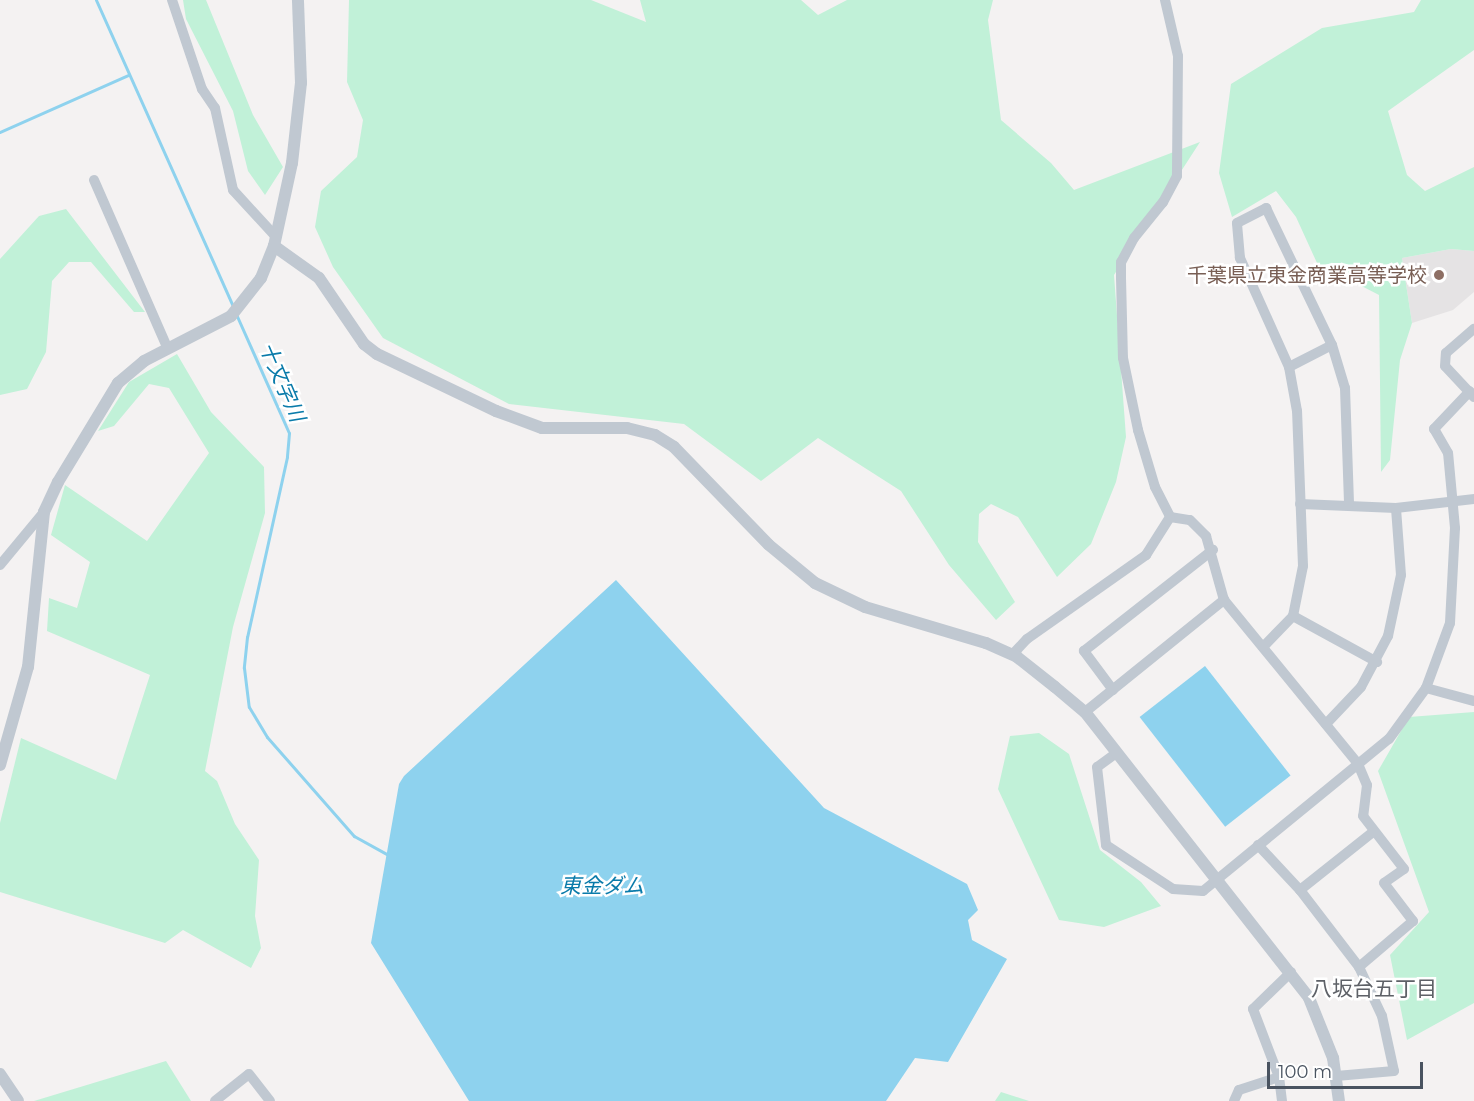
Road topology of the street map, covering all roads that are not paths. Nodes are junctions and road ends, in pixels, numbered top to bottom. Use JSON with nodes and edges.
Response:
{"nodes":[{"id":1,"x":172,"y":0,"type":"edge"},
{"id":2,"x":298,"y":0,"type":"edge"},
{"id":3,"x":1165,"y":0,"type":"edge"},
{"id":4,"x":93,"y":180,"type":"dead end"},
{"id":5,"x":275,"y":241,"type":"junction"},
{"id":6,"x":1474,"y":329,"type":"edge"},
{"id":7,"x":1332,"y":345,"type":"junction"},
{"id":8,"x":168,"y":349,"type":"junction"},
{"id":9,"x":1290,"y":367,"type":"junction"},
{"id":10,"x":1472,"y":394,"type":"edge"},
{"id":11,"x":1474,"y":499,"type":"edge"},
{"id":12,"x":1452,"y":501,"type":"junction"},
{"id":13,"x":1350,"y":503,"type":"junction"},
{"id":14,"x":1300,"y":504,"type":"junction"},
{"id":15,"x":1396,"y":508,"type":"junction"},
{"id":16,"x":44,"y":512,"type":"junction"},
{"id":17,"x":1170,"y":517,"type":"junction"},
{"id":18,"x":1213,"y":550,"type":"junction"},
{"id":19,"x":0,"y":565,"type":"edge"},
{"id":20,"x":1224,"y":600,"type":"junction"},
{"id":21,"x":1293,"y":616,"type":"junction"},
{"id":22,"x":1263,"y":647,"type":"junction"},
{"id":23,"x":1012,"y":655,"type":"junction"},
{"id":24,"x":1377,"y":662,"type":"junction"},
{"id":25,"x":1426,"y":688,"type":"junction"},
{"id":26,"x":1113,"y":690,"type":"junction"},
{"id":27,"x":1474,"y":701,"type":"edge"},
{"id":28,"x":1085,"y":712,"type":"junction"},
{"id":29,"x":1326,"y":724,"type":"junction"},
{"id":30,"x":1115,"y":754,"type":"junction"},
{"id":31,"x":1358,"y":764,"type":"junction"},
{"id":32,"x":0,"y":765,"type":"edge"},
{"id":33,"x":1373,"y":832,"type":"junction"},
{"id":34,"x":1258,"y":845,"type":"junction"},
{"id":35,"x":1216,"y":879,"type":"junction"},
{"id":36,"x":1300,"y":890,"type":"junction"},
{"id":37,"x":1359,"y":967,"type":"junction"},
{"id":38,"x":1291,"y":972,"type":"junction"},
{"id":39,"x":0,"y":1074,"type":"edge"},
{"id":40,"x":1336,"y":1076,"type":"junction"},
{"id":41,"x":1279,"y":1077,"type":"junction"},
{"id":42,"x":18,"y":1101,"type":"edge"},
{"id":43,"x":215,"y":1101,"type":"edge"},
{"id":44,"x":270,"y":1101,"type":"edge"},
{"id":45,"x":1234,"y":1101,"type":"edge"},
{"id":46,"x":1282,"y":1101,"type":"edge"},
{"id":47,"x":1339,"y":1101,"type":"edge"}],
"edges":[{"from":1,"to":5,"type":"street"},
{"from":2,"to":5,"type":"street"},
{"from":3,"to":17,"type":"street"},
{"from":4,"to":8,"type":"street"},
{"from":5,"to":8,"type":"street"},
{"from":5,"to":23,"type":"street"},
{"from":6,"to":10,"type":"street"},
{"from":7,"to":9,"type":"street"},
{"from":7,"to":9,"type":"street"},
{"from":7,"to":13,"type":"street"},
{"from":8,"to":16,"type":"street"},
{"from":9,"to":14,"type":"street"},
{"from":10,"to":12,"type":"street"},
{"from":11,"to":12,"type":"street"},
{"from":12,"to":15,"type":"street"},
{"from":12,"to":25,"type":"street"},
{"from":13,"to":14,"type":"street"},
{"from":13,"to":15,"type":"street"},
{"from":14,"to":21,"type":"street"},
{"from":15,"to":24,"type":"street"},
{"from":16,"to":19,"type":"street"},
{"from":16,"to":32,"type":"street"},
{"from":17,"to":18,"type":"street"},
{"from":17,"to":23,"type":"street"},
{"from":18,"to":20,"type":"street"},
{"from":18,"to":26,"type":"street"},
{"from":20,"to":22,"type":"street"},
{"from":20,"to":26,"type":"street"},
{"from":21,"to":22,"type":"street"},
{"from":21,"to":24,"type":"street"},
{"from":22,"to":29,"type":"street"},
{"from":23,"to":28,"type":"street"},
{"from":24,"to":29,"type":"street"},
{"from":25,"to":27,"type":"street"},
{"from":25,"to":31,"type":"street"},
{"from":26,"to":28,"type":"street"},
{"from":28,"to":30,"type":"street"},
{"from":29,"to":31,"type":"street"},
{"from":30,"to":35,"type":"street"},
{"from":30,"to":35,"type":"street"},
{"from":31,"to":33,"type":"street"},
{"from":31,"to":34,"type":"street"},
{"from":33,"to":36,"type":"street"},
{"from":33,"to":37,"type":"street"},
{"from":34,"to":35,"type":"street"},
{"from":34,"to":36,"type":"street"},
{"from":35,"to":38,"type":"street"},
{"from":36,"to":37,"type":"street"},
{"from":37,"to":40,"type":"street"},
{"from":38,"to":40,"type":"street"},
{"from":38,"to":41,"type":"street"},
{"from":39,"to":42,"type":"street"},
{"from":40,"to":47,"type":"street"},
{"from":41,"to":45,"type":"street"},
{"from":41,"to":46,"type":"street"},
{"from":43,"to":44,"type":"street"}]}
